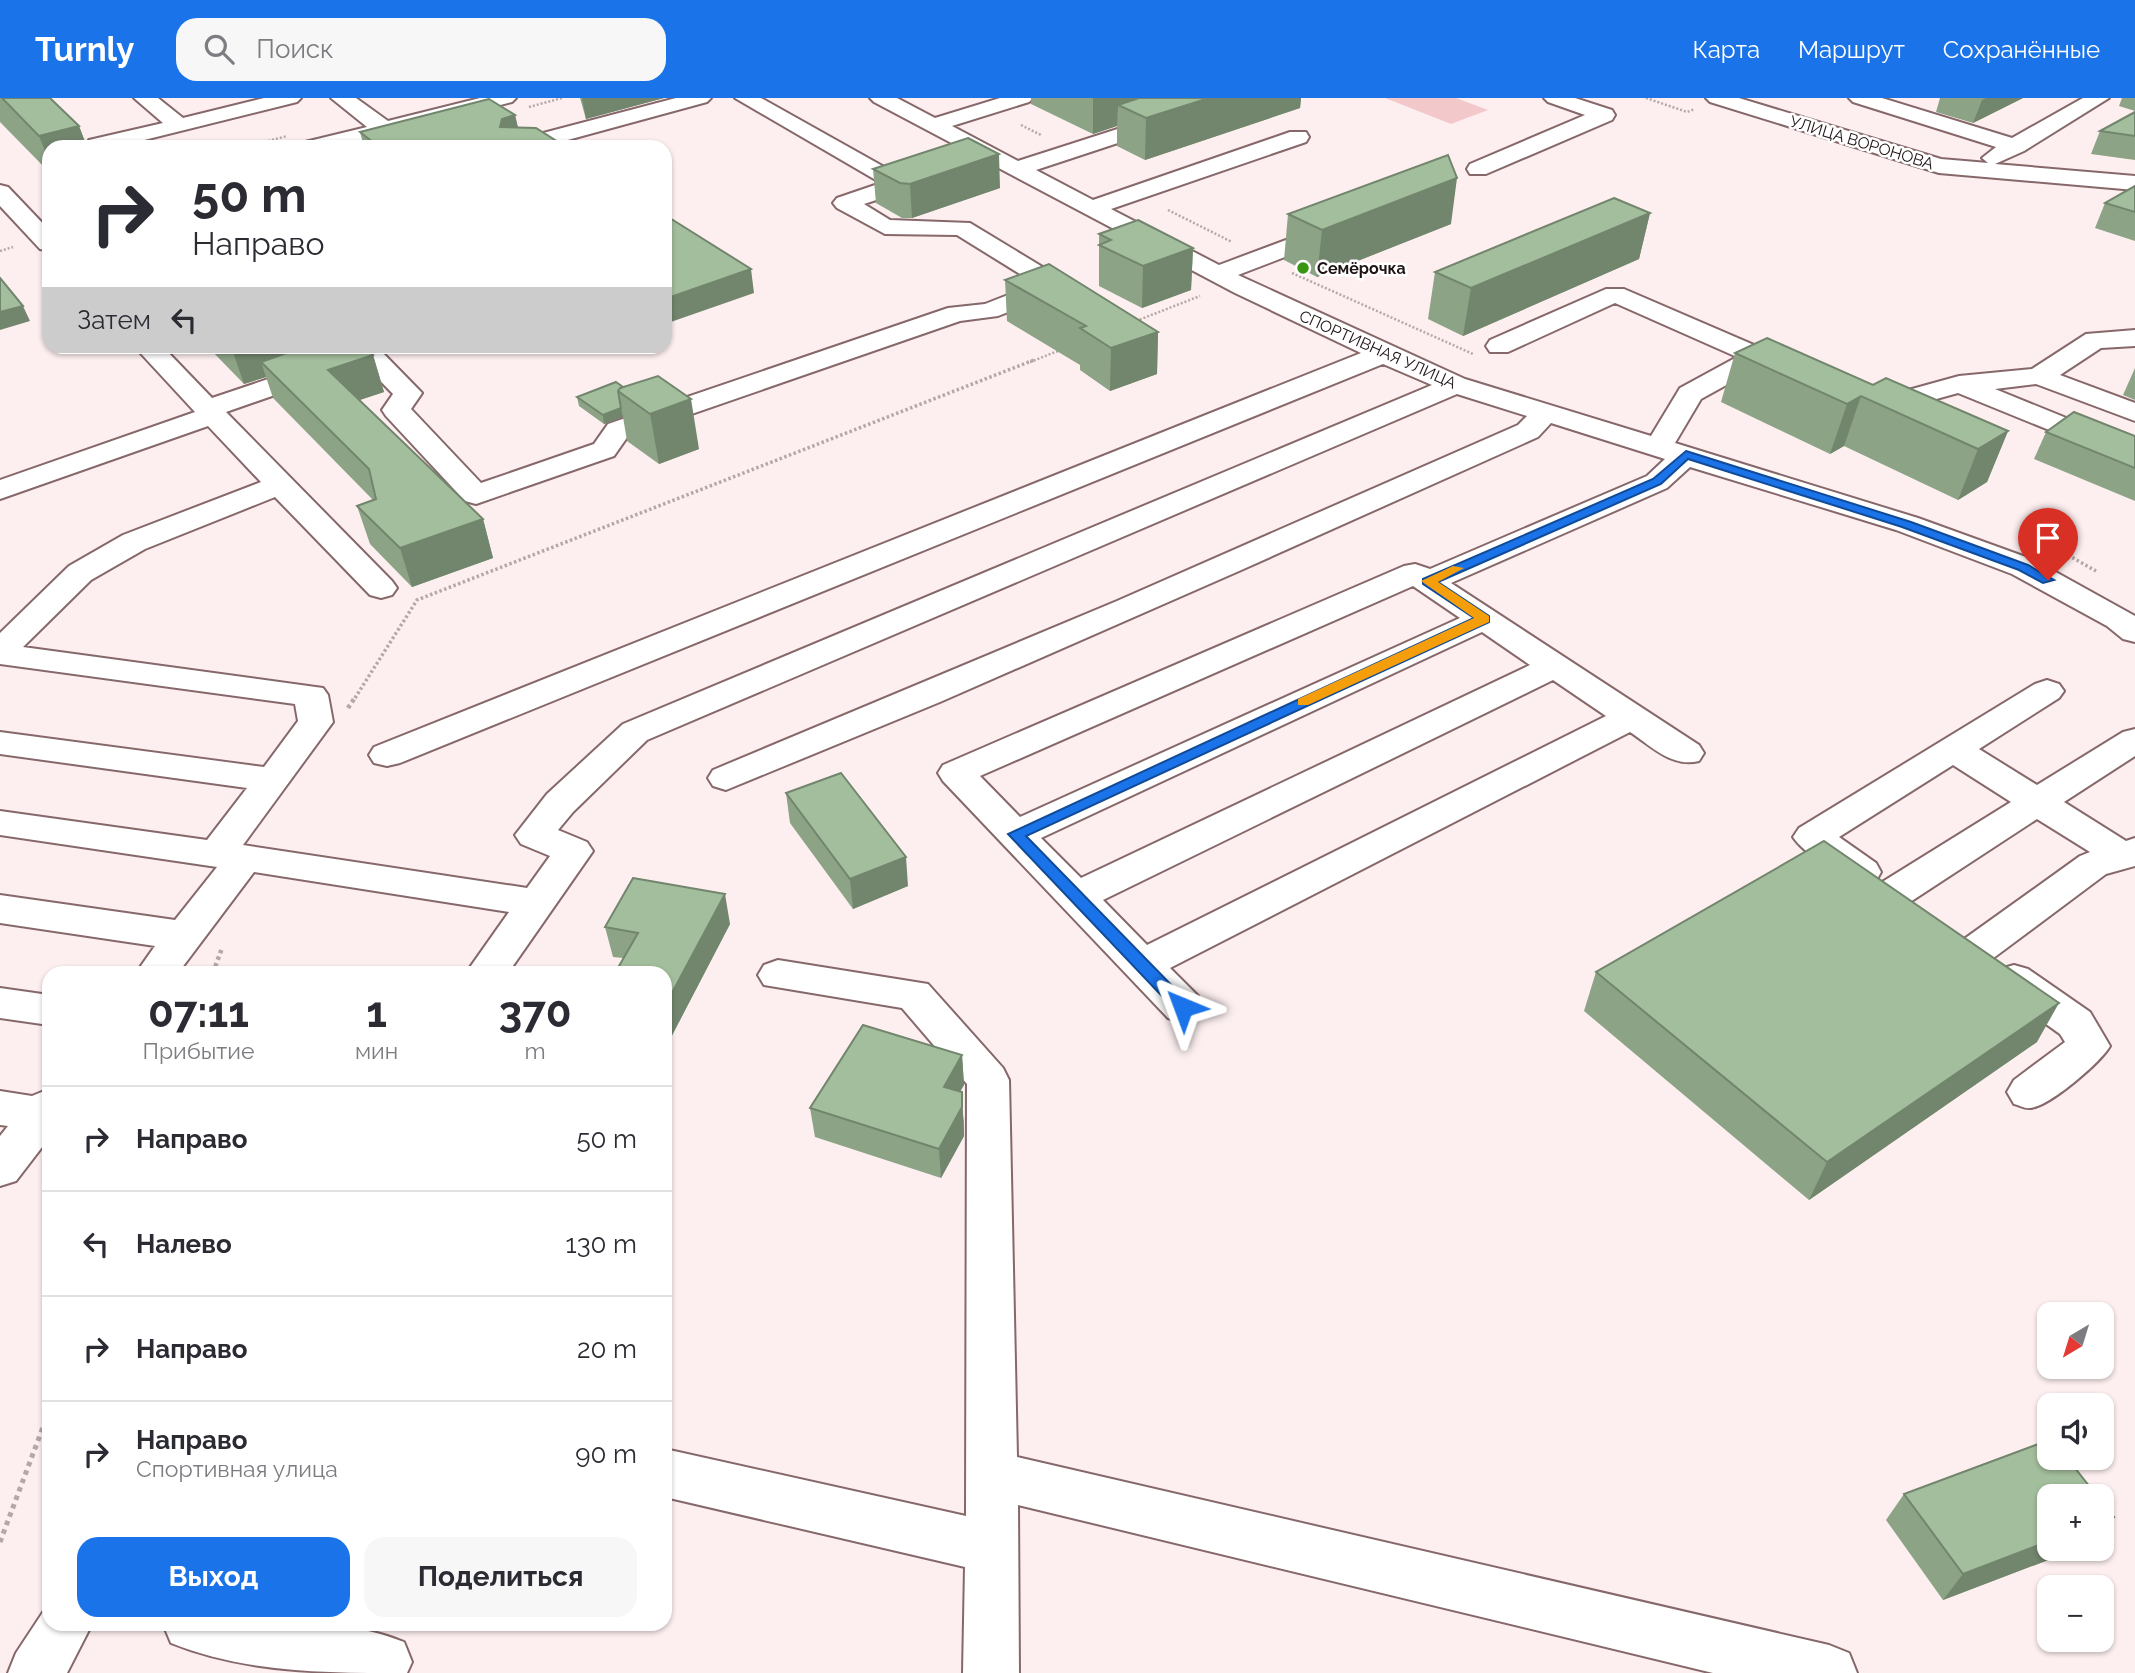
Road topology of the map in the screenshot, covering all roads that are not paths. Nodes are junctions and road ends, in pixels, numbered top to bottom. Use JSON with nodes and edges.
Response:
{"nodes":[{"id":1,"x":145,"y":98,"type":"edge"},
{"id":2,"x":290,"y":98,"type":"edge"},
{"id":3,"x":342,"y":98,"type":"edge"},
{"id":4,"x":505,"y":98,"type":"edge"},
{"id":5,"x":700,"y":98,"type":"edge"},
{"id":6,"x":746,"y":98,"type":"edge"},
{"id":7,"x":881,"y":98,"type":"edge"},
{"id":8,"x":1022,"y":98,"type":"edge"},
{"id":9,"x":1235,"y":98,"type":"edge"},
{"id":10,"x":1555,"y":98,"type":"edge"},
{"id":11,"x":1860,"y":98,"type":"edge"},
{"id":12,"x":2098,"y":98,"type":"edge"},
{"id":13,"x":1719,"y":99,"type":"edge"},
{"id":14,"x":427,"y":118,"type":"junction"},
{"id":15,"x":179,"y":125,"type":"junction"},
{"id":16,"x":933,"y":125,"type":"junction"},
{"id":17,"x":384,"y":129,"type":"junction"},
{"id":18,"x":445,"y":133,"type":"edge"},
{"id":19,"x":1298,"y":137,"type":"dead end"},
{"id":20,"x":118,"y":140,"type":"edge"},
{"id":21,"x":341,"y":140,"type":"edge"},
{"id":22,"x":543,"y":140,"type":"edge"},
{"id":23,"x":2016,"y":146,"type":"junction"},
{"id":24,"x":990,"y":155,"type":"junction"},
{"id":25,"x":1016,"y":169,"type":"junction"},
{"id":26,"x":1478,"y":169,"type":"dead end"},
{"id":27,"x":1994,"y":173,"type":"junction"},
{"id":28,"x":2060,"y":177,"type":"junction"},
{"id":29,"x":2135,"y":183,"type":"edge"},
{"id":30,"x":900,"y":185,"type":"junction"},
{"id":31,"x":0,"y":192,"type":"edge"},
{"id":32,"x":2135,"y":198,"type":"edge"},
{"id":33,"x":1091,"y":208,"type":"junction"},
{"id":34,"x":38,"y":216,"type":"edge"},
{"id":35,"x":1360,"y":220,"type":"edge"},
{"id":36,"x":0,"y":225,"type":"edge"},
{"id":37,"x":1218,"y":274,"type":"junction"},
{"id":38,"x":2135,"y":338,"type":"edge"},
{"id":39,"x":1488,"y":350,"type":"road end"},
{"id":40,"x":156,"y":354,"type":"edge"},
{"id":41,"x":1382,"y":354,"type":"junction"},
{"id":42,"x":1758,"y":357,"type":"junction"},
{"id":43,"x":2039,"y":376,"type":"junction"},
{"id":44,"x":1817,"y":383,"type":"edge"},
{"id":45,"x":1959,"y":384,"type":"junction"},
{"id":46,"x":1455,"y":385,"type":"junction"},
{"id":47,"x":211,"y":412,"type":"junction"},
{"id":48,"x":1546,"y":412,"type":"junction"},
{"id":49,"x":2135,"y":413,"type":"edge"},
{"id":50,"x":1915,"y":426,"type":"edge"},
{"id":51,"x":1673,"y":450,"type":"junction"},
{"id":52,"x":2135,"y":456,"type":"edge"},
{"id":53,"x":280,"y":485,"type":"junction"},
{"id":54,"x":0,"y":490,"type":"edge"},
{"id":55,"x":1428,"y":581,"type":"junction"},
{"id":56,"x":381,"y":588,"type":"dead end"},
{"id":57,"x":1484,"y":619,"type":"junction"},
{"id":58,"x":2135,"y":632,"type":"edge"},
{"id":59,"x":0,"y":653,"type":"edge"},
{"id":60,"x":1555,"y":666,"type":"junction"},
{"id":61,"x":2047,"y":691,"type":"dead end"},
{"id":62,"x":1631,"y":717,"type":"junction"},
{"id":63,"x":2135,"y":740,"type":"edge"},
{"id":64,"x":0,"y":743,"type":"edge"},
{"id":65,"x":1953,"y":749,"type":"junction"},
{"id":66,"x":1686,"y":753,"type":"dead end"},
{"id":67,"x":387,"y":755,"type":"dead end"},
{"id":68,"x":726,"y":778,"type":"dead end"},
{"id":69,"x":273,"y":780,"type":"junction"},
{"id":70,"x":2037,"y":802,"type":"junction"},
{"id":71,"x":0,"y":823,"type":"edge"},
{"id":72,"x":1016,"y":834,"type":"junction"},
{"id":73,"x":2129,"y":853,"type":"edge"},
{"id":74,"x":231,"y":855,"type":"junction"},
{"id":75,"x":1076,"y":897,"type":"junction"},
{"id":76,"x":536,"y":903,"type":"junction"},
{"id":77,"x":0,"y":909,"type":"edge"},
{"id":78,"x":1933,"y":923,"type":"junction"},
{"id":79,"x":186,"y":936,"type":"junction"},
{"id":80,"x":1142,"y":965,"type":"junction"},
{"id":81,"x":162,"y":966,"type":"edge"},
{"id":82,"x":491,"y":966,"type":"edge"},
{"id":83,"x":778,"y":975,"type":"dead end"},
{"id":84,"x":0,"y":1003,"type":"edge"},
{"id":85,"x":1183,"y":1007,"type":"dead end"},
{"id":86,"x":42,"y":1009,"type":"edge"},
{"id":87,"x":2029,"y":1092,"type":"dead end"},
{"id":88,"x":0,"y":1108,"type":"edge"},
{"id":89,"x":42,"y":1110,"type":"edge"},
{"id":90,"x":42,"y":1115,"type":"edge"},
{"id":91,"x":0,"y":1168,"type":"edge"},
{"id":92,"x":672,"y":1475,"type":"edge"},
{"id":93,"x":992,"y":1475,"type":"junction"},
{"id":94,"x":994,"y":1548,"type":"junction"},
{"id":95,"x":61,"y":1631,"type":"edge"},
{"id":96,"x":226,"y":1631,"type":"edge"},
{"id":97,"x":36,"y":1673,"type":"edge"},
{"id":98,"x":379,"y":1673,"type":"edge"},
{"id":99,"x":991,"y":1673,"type":"edge"},
{"id":100,"x":1829,"y":1673,"type":"edge"}],
"edges":[{"from":1,"to":15,"type":"street"},
{"from":2,"to":15,"type":"street"},
{"from":3,"to":17,"type":"street"},
{"from":4,"to":14,"type":"street"},
{"from":5,"to":22,"type":"street"},
{"from":6,"to":30,"type":"street"},
{"from":7,"to":16,"type":"street","name":"СПОРТИВНАЯ УЛИЦА"},
{"from":8,"to":16,"type":"street"},
{"from":9,"to":25,"type":"street"},
{"from":10,"to":26,"type":"street"},
{"from":11,"to":23,"type":"street"},
{"from":12,"to":23,"type":"street"},
{"from":13,"to":27,"type":"street","name":"УЛИЦА ВОРОНОВА"},
{"from":14,"to":17,"type":"street"},
{"from":14,"to":18,"type":"street"},
{"from":15,"to":20,"type":"street"},
{"from":16,"to":24,"type":"street","name":"СПОРТИВНАЯ УЛИЦА"},
{"from":17,"to":21,"type":"street"},
{"from":19,"to":33,"type":"street"},
{"from":23,"to":27,"type":"street"},
{"from":24,"to":25,"type":"street","name":"СПОРТИВНАЯ УЛИЦА"},
{"from":24,"to":30,"type":"street"},
{"from":25,"to":33,"type":"street","name":"СПОРТИВНАЯ УЛИЦА"},
{"from":27,"to":28,"type":"street","name":"УЛИЦА ВОРОНОВА"},
{"from":28,"to":29,"type":"street","name":"УЛИЦА ВОРОНОВА"},
{"from":28,"to":32,"type":"street"},
{"from":30,"to":47,"type":"street"},
{"from":31,"to":34,"type":"street"},
{"from":33,"to":37,"type":"street","name":"СПОРТИВНАЯ УЛИЦА"},
{"from":34,"to":36,"type":"street"},
{"from":35,"to":37,"type":"street"},
{"from":37,"to":41,"type":"street","name":"СПОРТИВНАЯ УЛИЦА"},
{"from":38,"to":43,"type":"street"},
{"from":39,"to":42,"type":"street"},
{"from":40,"to":47,"type":"street"},
{"from":41,"to":46,"type":"street","name":"СПОРТИВНАЯ УЛИЦА"},
{"from":41,"to":67,"type":"street"},
{"from":42,"to":44,"type":"street"},
{"from":42,"to":51,"type":"street"},
{"from":43,"to":45,"type":"street"},
{"from":43,"to":49,"type":"street"},
{"from":45,"to":50,"type":"street"},
{"from":45,"to":52,"type":"street"},
{"from":46,"to":48,"type":"street","name":"СПОРТИВНАЯ УЛИЦА"},
{"from":46,"to":76,"type":"street"},
{"from":47,"to":53,"type":"street"},
{"from":47,"to":54,"type":"street"},
{"from":48,"to":51,"type":"street","name":"СПОРТИВНАЯ УЛИЦА"},
{"from":48,"to":68,"type":"street"},
{"from":51,"to":55,"type":"street"},
{"from":51,"to":58,"type":"street","name":"СПОРТИВНАЯ УЛИЦА"},
{"from":53,"to":56,"type":"street"},
{"from":53,"to":59,"type":"street"},
{"from":55,"to":57,"type":"street"},
{"from":55,"to":72,"type":"street"},
{"from":57,"to":60,"type":"street"},
{"from":57,"to":72,"type":"street"},
{"from":59,"to":69,"type":"street"},
{"from":60,"to":62,"type":"street"},
{"from":60,"to":75,"type":"street"},
{"from":61,"to":65,"type":"street"},
{"from":62,"to":66,"type":"street"},
{"from":62,"to":80,"type":"street"},
{"from":63,"to":70,"type":"street"},
{"from":64,"to":69,"type":"street"},
{"from":65,"to":70,"type":"street"},
{"from":65,"to":78,"type":"street"},
{"from":69,"to":74,"type":"street"},
{"from":70,"to":73,"type":"street"},
{"from":70,"to":78,"type":"street"},
{"from":71,"to":74,"type":"street"},
{"from":72,"to":75,"type":"street"},
{"from":73,"to":78,"type":"street"},
{"from":74,"to":76,"type":"street"},
{"from":74,"to":79,"type":"street"},
{"from":75,"to":80,"type":"street"},
{"from":76,"to":82,"type":"street"},
{"from":77,"to":79,"type":"street"},
{"from":78,"to":87,"type":"street"},
{"from":79,"to":81,"type":"street"},
{"from":80,"to":85,"type":"street"},
{"from":83,"to":93,"type":"street"},
{"from":84,"to":86,"type":"street"},
{"from":88,"to":89,"type":"street"},
{"from":90,"to":91,"type":"street"},
{"from":92,"to":94,"type":"street"},
{"from":93,"to":94,"type":"street"},
{"from":93,"to":100,"type":"street"},
{"from":94,"to":99,"type":"street"},
{"from":95,"to":97,"type":"street"},
{"from":96,"to":98,"type":"street"}]}
